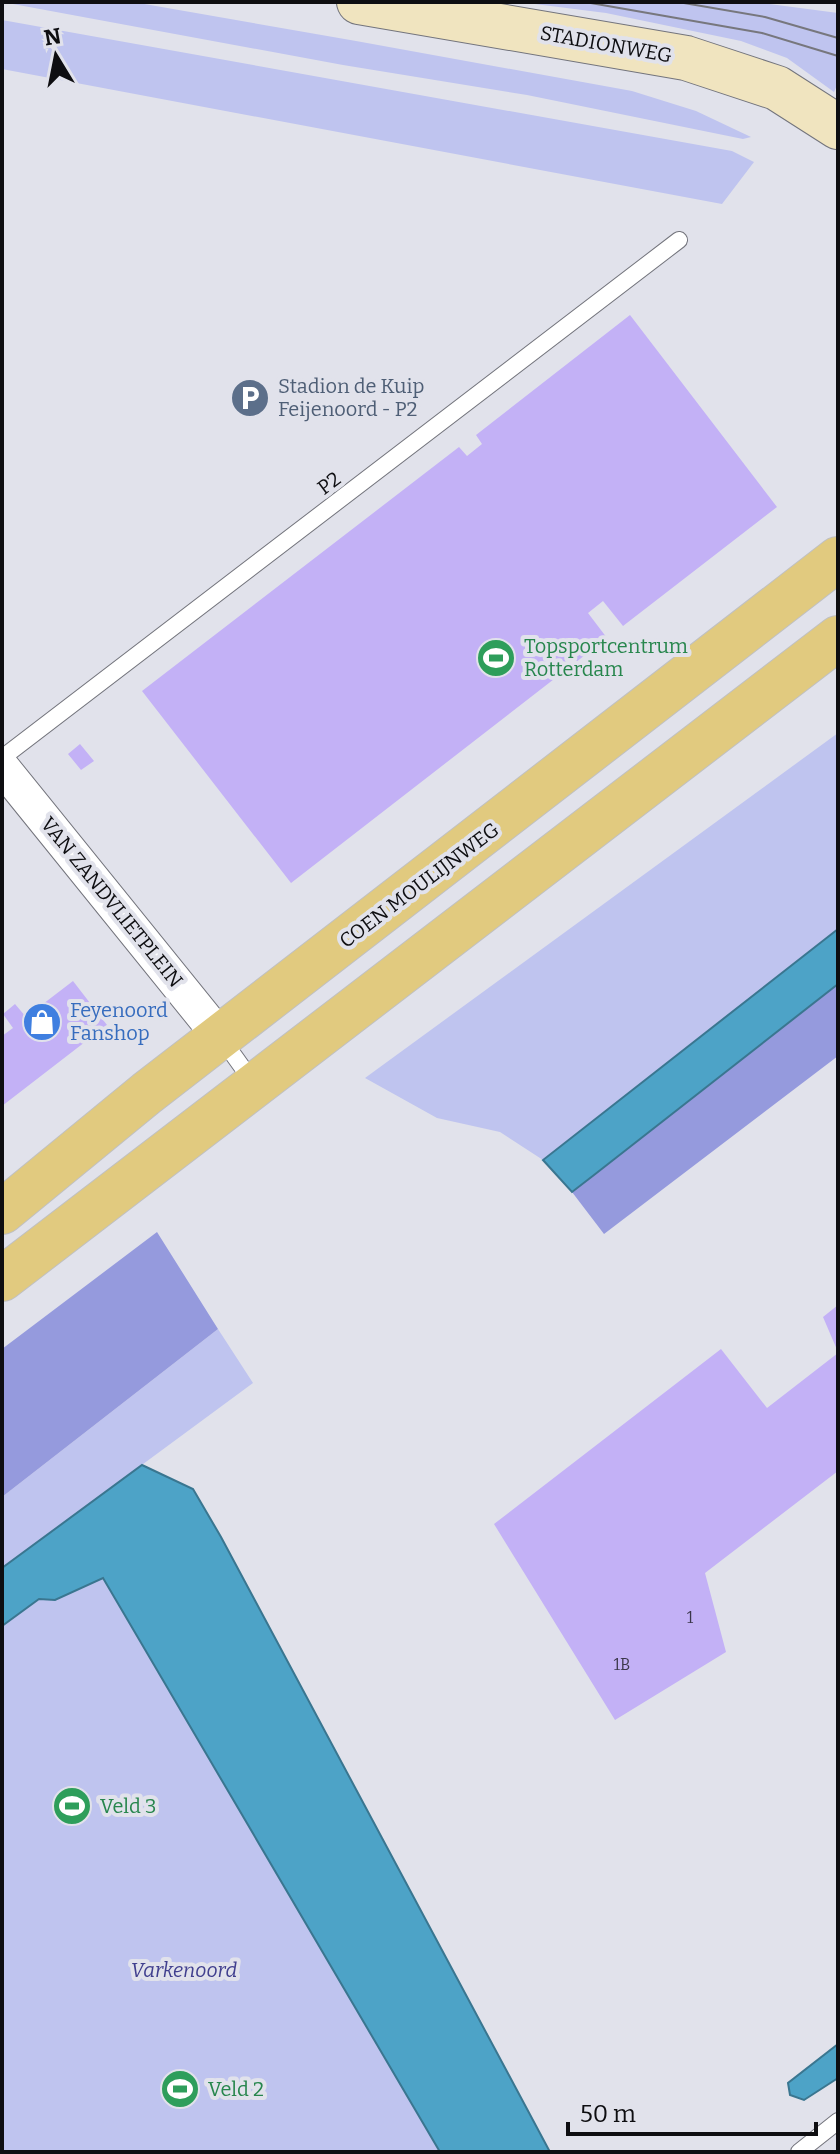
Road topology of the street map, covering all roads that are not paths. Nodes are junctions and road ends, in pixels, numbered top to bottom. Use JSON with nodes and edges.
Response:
{"nodes":[{"id":1,"x":359,"y":2,"type":"edge"},
{"id":2,"x":838,"y":127,"type":"edge"},
{"id":3,"x":679,"y":240,"type":"dead end"},
{"id":4,"x":838,"y":559,"type":"edge"},
{"id":5,"x":838,"y":638,"type":"edge"},
{"id":6,"x":2,"y":758,"type":"edge"},
{"id":7,"x":2,"y":767,"type":"edge"},
{"id":8,"x":221,"y":1038,"type":"junction"},
{"id":9,"x":256,"y":1085,"type":"junction"},
{"id":10,"x":2,"y":1212,"type":"edge"},
{"id":11,"x":2,"y":1279,"type":"edge"},
{"id":12,"x":838,"y":2121,"type":"edge"},
{"id":13,"x":799,"y":2152,"type":"edge"}],
"edges":[{"from":1,"to":2,"type":"main road","name":"STADIONWEG"},
{"from":3,"to":6,"type":"lane","name":"P2"},
{"from":4,"to":8,"type":"main road","name":"COEN MOULIJNWEG"},
{"from":5,"to":9,"type":"main road"},
{"from":7,"to":8,"type":"street","name":"VAN ZANDVLIETPLEIN"},
{"from":8,"to":9,"type":"lane"},
{"from":8,"to":10,"type":"main road","name":"COEN MOULIJNWEG"},
{"from":9,"to":11,"type":"main road"},
{"from":12,"to":13,"type":"lane"}]}
